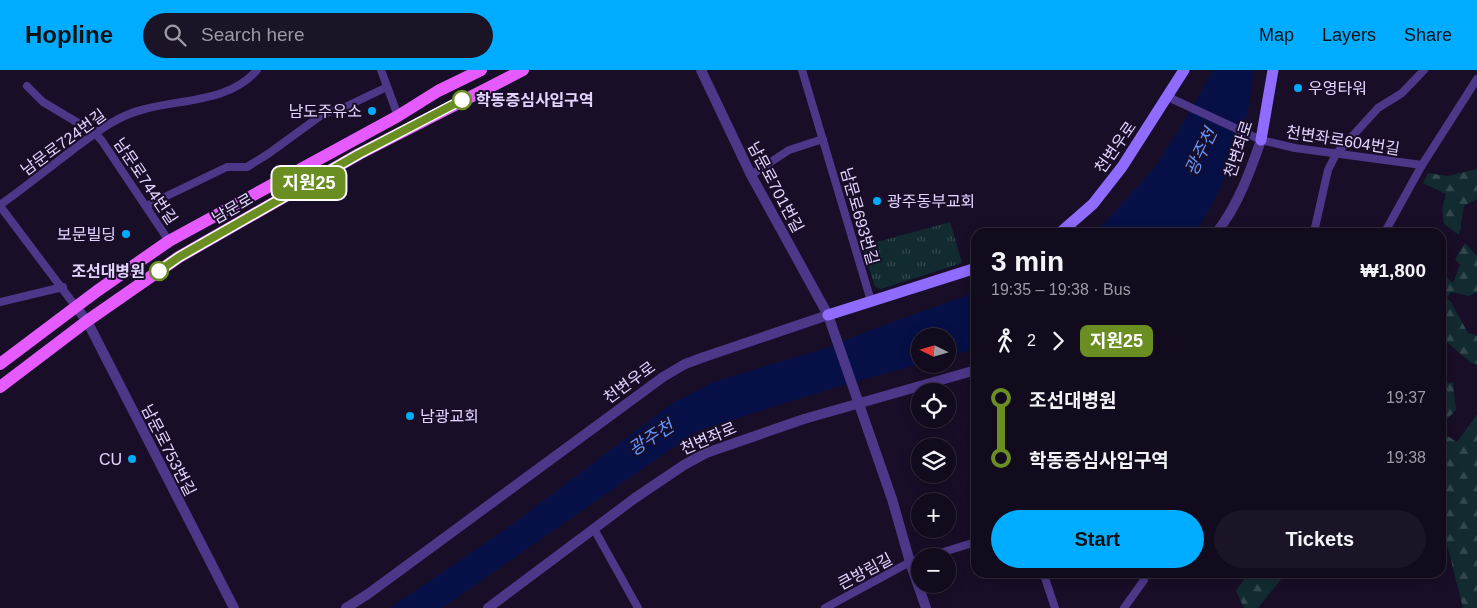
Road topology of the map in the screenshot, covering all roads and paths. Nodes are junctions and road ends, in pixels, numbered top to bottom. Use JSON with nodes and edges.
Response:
{"nodes":[{"id":1,"x":257,"y":70,"type":"edge"},
{"id":2,"x":381,"y":70,"type":"edge"},
{"id":3,"x":481,"y":70,"type":"edge"},
{"id":4,"x":523,"y":70,"type":"edge"},
{"id":5,"x":701,"y":70,"type":"edge"},
{"id":6,"x":802,"y":70,"type":"edge"},
{"id":7,"x":1184,"y":70,"type":"edge"},
{"id":8,"x":1273,"y":70,"type":"edge"},
{"id":9,"x":1424,"y":70,"type":"edge"},
{"id":10,"x":1477,"y":79,"type":"edge"},
{"id":11,"x":27,"y":86,"type":"dead end"},
{"id":12,"x":387,"y":87,"type":"junction"},
{"id":13,"x":1168,"y":97,"type":"junction"},
{"id":14,"x":396,"y":118,"type":"junction"},
{"id":15,"x":95,"y":133,"type":"junction"},
{"id":16,"x":1258,"y":138,"type":"junction"},
{"id":17,"x":823,"y":139,"type":"junction"},
{"id":18,"x":384,"y":141,"type":"junction"},
{"id":19,"x":1336,"y":154,"type":"junction"},
{"id":20,"x":1422,"y":165,"type":"junction"},
{"id":21,"x":751,"y":175,"type":"junction"},
{"id":22,"x":0,"y":206,"type":"edge"},
{"id":23,"x":146,"y":206,"type":"junction"},
{"id":24,"x":1066,"y":228,"type":"edge"},
{"id":25,"x":1219,"y":228,"type":"edge"},
{"id":26,"x":1315,"y":228,"type":"edge"},
{"id":27,"x":1387,"y":228,"type":"edge"},
{"id":28,"x":169,"y":240,"type":"junction"},
{"id":29,"x":971,"y":270,"type":"edge"},
{"id":30,"x":63,"y":287,"type":"junction"},
{"id":31,"x":871,"y":301,"type":"junction"},
{"id":32,"x":0,"y":302,"type":"edge"},
{"id":33,"x":76,"y":307,"type":"junction"},
{"id":34,"x":828,"y":316,"type":"junction"},
{"id":35,"x":87,"y":322,"type":"junction"},
{"id":36,"x":0,"y":364,"type":"edge"},
{"id":37,"x":971,"y":373,"type":"edge"},
{"id":38,"x":0,"y":388,"type":"edge"},
{"id":39,"x":858,"y":403,"type":"junction"},
{"id":40,"x":594,"y":529,"type":"junction"},
{"id":41,"x":971,"y":544,"type":"edge"},
{"id":42,"x":956,"y":548,"type":"edge"},
{"id":43,"x":911,"y":550,"type":"edge"},
{"id":44,"x":911,"y":563,"type":"edge"},
{"id":45,"x":1045,"y":578,"type":"edge"},
{"id":46,"x":1144,"y":578,"type":"edge"},
{"id":47,"x":922,"y":593,"type":"edge"},
{"id":48,"x":234,"y":608,"type":"edge"},
{"id":49,"x":346,"y":608,"type":"edge"},
{"id":50,"x":488,"y":608,"type":"edge"},
{"id":51,"x":638,"y":608,"type":"edge"},
{"id":52,"x":825,"y":608,"type":"edge"},
{"id":53,"x":926,"y":608,"type":"edge"},
{"id":54,"x":1055,"y":608,"type":"edge"},
{"id":55,"x":1124,"y":608,"type":"edge"}],
"edges":[{"from":1,"to":15,"type":"street","name":"남문로724번길"},
{"from":2,"to":12,"type":"street"},
{"from":3,"to":14,"type":"main road","name":"남문로"},
{"from":4,"to":18,"type":"main road","name":"남문로"},
{"from":5,"to":21,"type":"street","name":"남문로701번길"},
{"from":6,"to":17,"type":"street","name":"남문로693번길"},
{"from":7,"to":13,"type":"main road","name":"천변우로"},
{"from":8,"to":16,"type":"main road","name":"천변좌로"},
{"from":9,"to":19,"type":"street"},
{"from":10,"to":20,"type":"street"},
{"from":11,"to":15,"type":"street","name":"남문로744번길"},
{"from":12,"to":14,"type":"street"},
{"from":12,"to":23,"type":"street"},
{"from":13,"to":16,"type":"street","name":"천변좌로604번길"},
{"from":13,"to":24,"type":"main road","name":"천변우로"},
{"from":14,"to":18,"type":"main road"},
{"from":14,"to":28,"type":"main road","name":"남문로"},
{"from":15,"to":22,"type":"street","name":"남문로724번길"},
{"from":15,"to":23,"type":"street","name":"남문로744번길"},
{"from":16,"to":19,"type":"street","name":"천변좌로604번길"},
{"from":16,"to":25,"type":"street","name":"천변좌로"},
{"from":17,"to":21,"type":"street"},
{"from":17,"to":31,"type":"street","name":"남문로693번길"},
{"from":18,"to":35,"type":"main road","name":"남문로"},
{"from":19,"to":20,"type":"street","name":"천변좌로604번길"},
{"from":19,"to":26,"type":"street"},
{"from":20,"to":27,"type":"street"},
{"from":21,"to":34,"type":"street","name":"남문로701번길"},
{"from":22,"to":30,"type":"street"},
{"from":23,"to":28,"type":"street","name":"남문로744번길"},
{"from":28,"to":33,"type":"main road","name":"남문로"},
{"from":29,"to":31,"type":"main road","name":"천변우로"},
{"from":30,"to":32,"type":"street"},
{"from":30,"to":33,"type":"street"},
{"from":31,"to":34,"type":"main road","name":"천변우로"},
{"from":33,"to":35,"type":"street","name":"남문로753번길"},
{"from":33,"to":36,"type":"main road","name":"남문로"},
{"from":34,"to":39,"type":"street","name":"남문로701번길"},
{"from":34,"to":49,"type":"street","name":"천변우로"},
{"from":35,"to":38,"type":"main road","name":"남문로"},
{"from":35,"to":48,"type":"street","name":"남문로753번길"},
{"from":37,"to":39,"type":"street","name":"천변좌로"},
{"from":39,"to":40,"type":"street","name":"천변좌로"},
{"from":39,"to":43,"type":"street","name":"남문로701번길"},
{"from":40,"to":50,"type":"street","name":"천변좌로"},
{"from":40,"to":51,"type":"street"},
{"from":41,"to":42,"type":"street"},
{"from":44,"to":52,"type":"street","name":"큰방림길"},
{"from":45,"to":54,"type":"street"},
{"from":46,"to":55,"type":"street"},
{"from":47,"to":53,"type":"street","name":"남문로701번길"}]}
